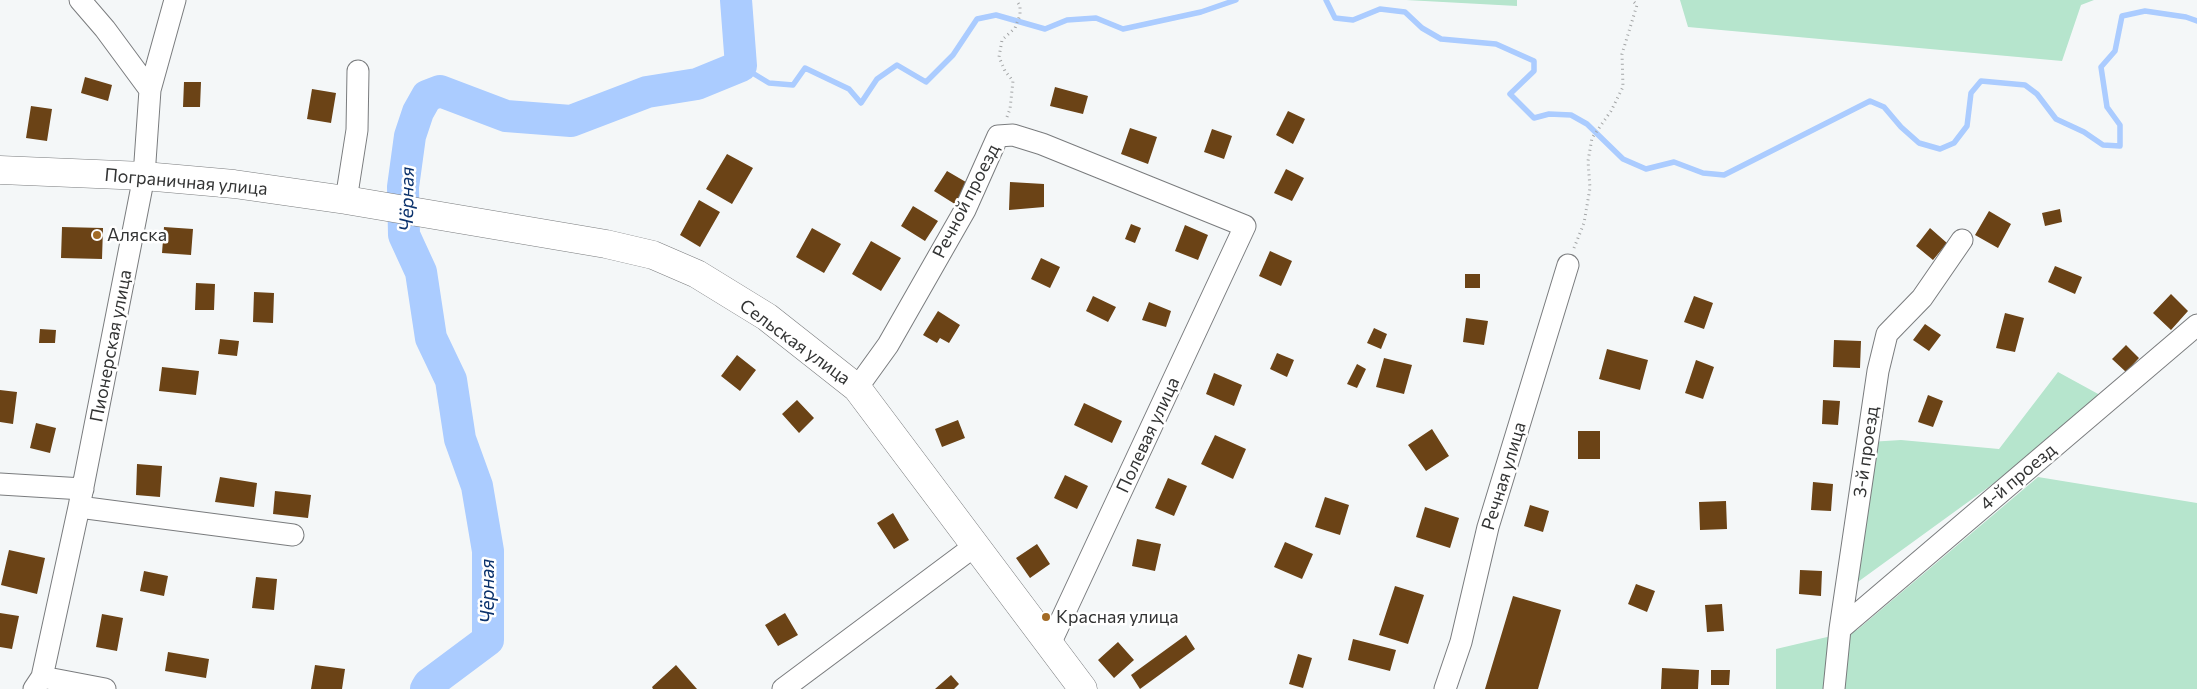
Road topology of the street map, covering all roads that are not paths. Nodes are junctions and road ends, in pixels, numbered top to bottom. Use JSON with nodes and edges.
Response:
{"nodes":[{"id":1,"x":80,"y":0,"type":"edge"},
{"id":2,"x":175,"y":0,"type":"edge"},
{"id":3,"x":358,"y":71,"type":"dead end"},
{"id":4,"x":150,"y":90,"type":"junction"},
{"id":5,"x":0,"y":170,"type":"edge"},
{"id":6,"x":144,"y":176,"type":"junction"},
{"id":7,"x":359,"y":202,"type":"junction"},
{"id":8,"x":1245,"y":226,"type":"joint"},
{"id":9,"x":1962,"y":240,"type":"dead end"},
{"id":10,"x":1568,"y":265,"type":"road end"},
{"id":11,"x":2197,"y":324,"type":"edge"},
{"id":12,"x":857,"y":388,"type":"junction"},
{"id":13,"x":0,"y":484,"type":"edge"},
{"id":14,"x":81,"y":498,"type":"junction"},
{"id":15,"x":293,"y":535,"type":"dead end"},
{"id":16,"x":976,"y":545,"type":"junction"},
{"id":17,"x":1840,"y":629,"type":"junction"},
{"id":18,"x":1050,"y":644,"type":"junction"},
{"id":19,"x":38,"y":683,"type":"edge"},
{"id":20,"x":105,"y":689,"type":"edge"},
{"id":21,"x":783,"y":689,"type":"edge"},
{"id":22,"x":1083,"y":689,"type":"edge"},
{"id":23,"x":1445,"y":689,"type":"edge"},
{"id":24,"x":1834,"y":689,"type":"edge"}],
"edges":[{"from":1,"to":4,"type":"street"},
{"from":2,"to":4,"type":"street","name":"Пионерская улица"},
{"from":3,"to":7,"type":"street"},
{"from":4,"to":6,"type":"street","name":"Пионерская улица"},
{"from":5,"to":6,"type":"main road","name":"Пограничная улица"},
{"from":6,"to":7,"type":"main road","name":"Пограничная улица"},
{"from":6,"to":14,"type":"street","name":"Пионерская улица"},
{"from":7,"to":12,"type":"main road","name":"Сельская улица"},
{"from":8,"to":12,"type":"street","name":"Речной проезд"},
{"from":8,"to":18,"type":"street","name":"Полевая улица"},
{"from":9,"to":17,"type":"street","name":"3-й проезд"},
{"from":10,"to":23,"type":"street","name":"Речная улица"},
{"from":11,"to":17,"type":"street","name":"4-й проезд"},
{"from":12,"to":16,"type":"main road","name":"Сельская улица"},
{"from":13,"to":14,"type":"street"},
{"from":14,"to":15,"type":"street"},
{"from":14,"to":19,"type":"street","name":"Пионерская улица"},
{"from":16,"to":18,"type":"main road","name":"Сельская улица"},
{"from":16,"to":21,"type":"street"},
{"from":17,"to":24,"type":"street","name":"3-й проезд"},
{"from":18,"to":22,"type":"main road","name":"Сельская улица"},
{"from":19,"to":20,"type":"street"}]}
